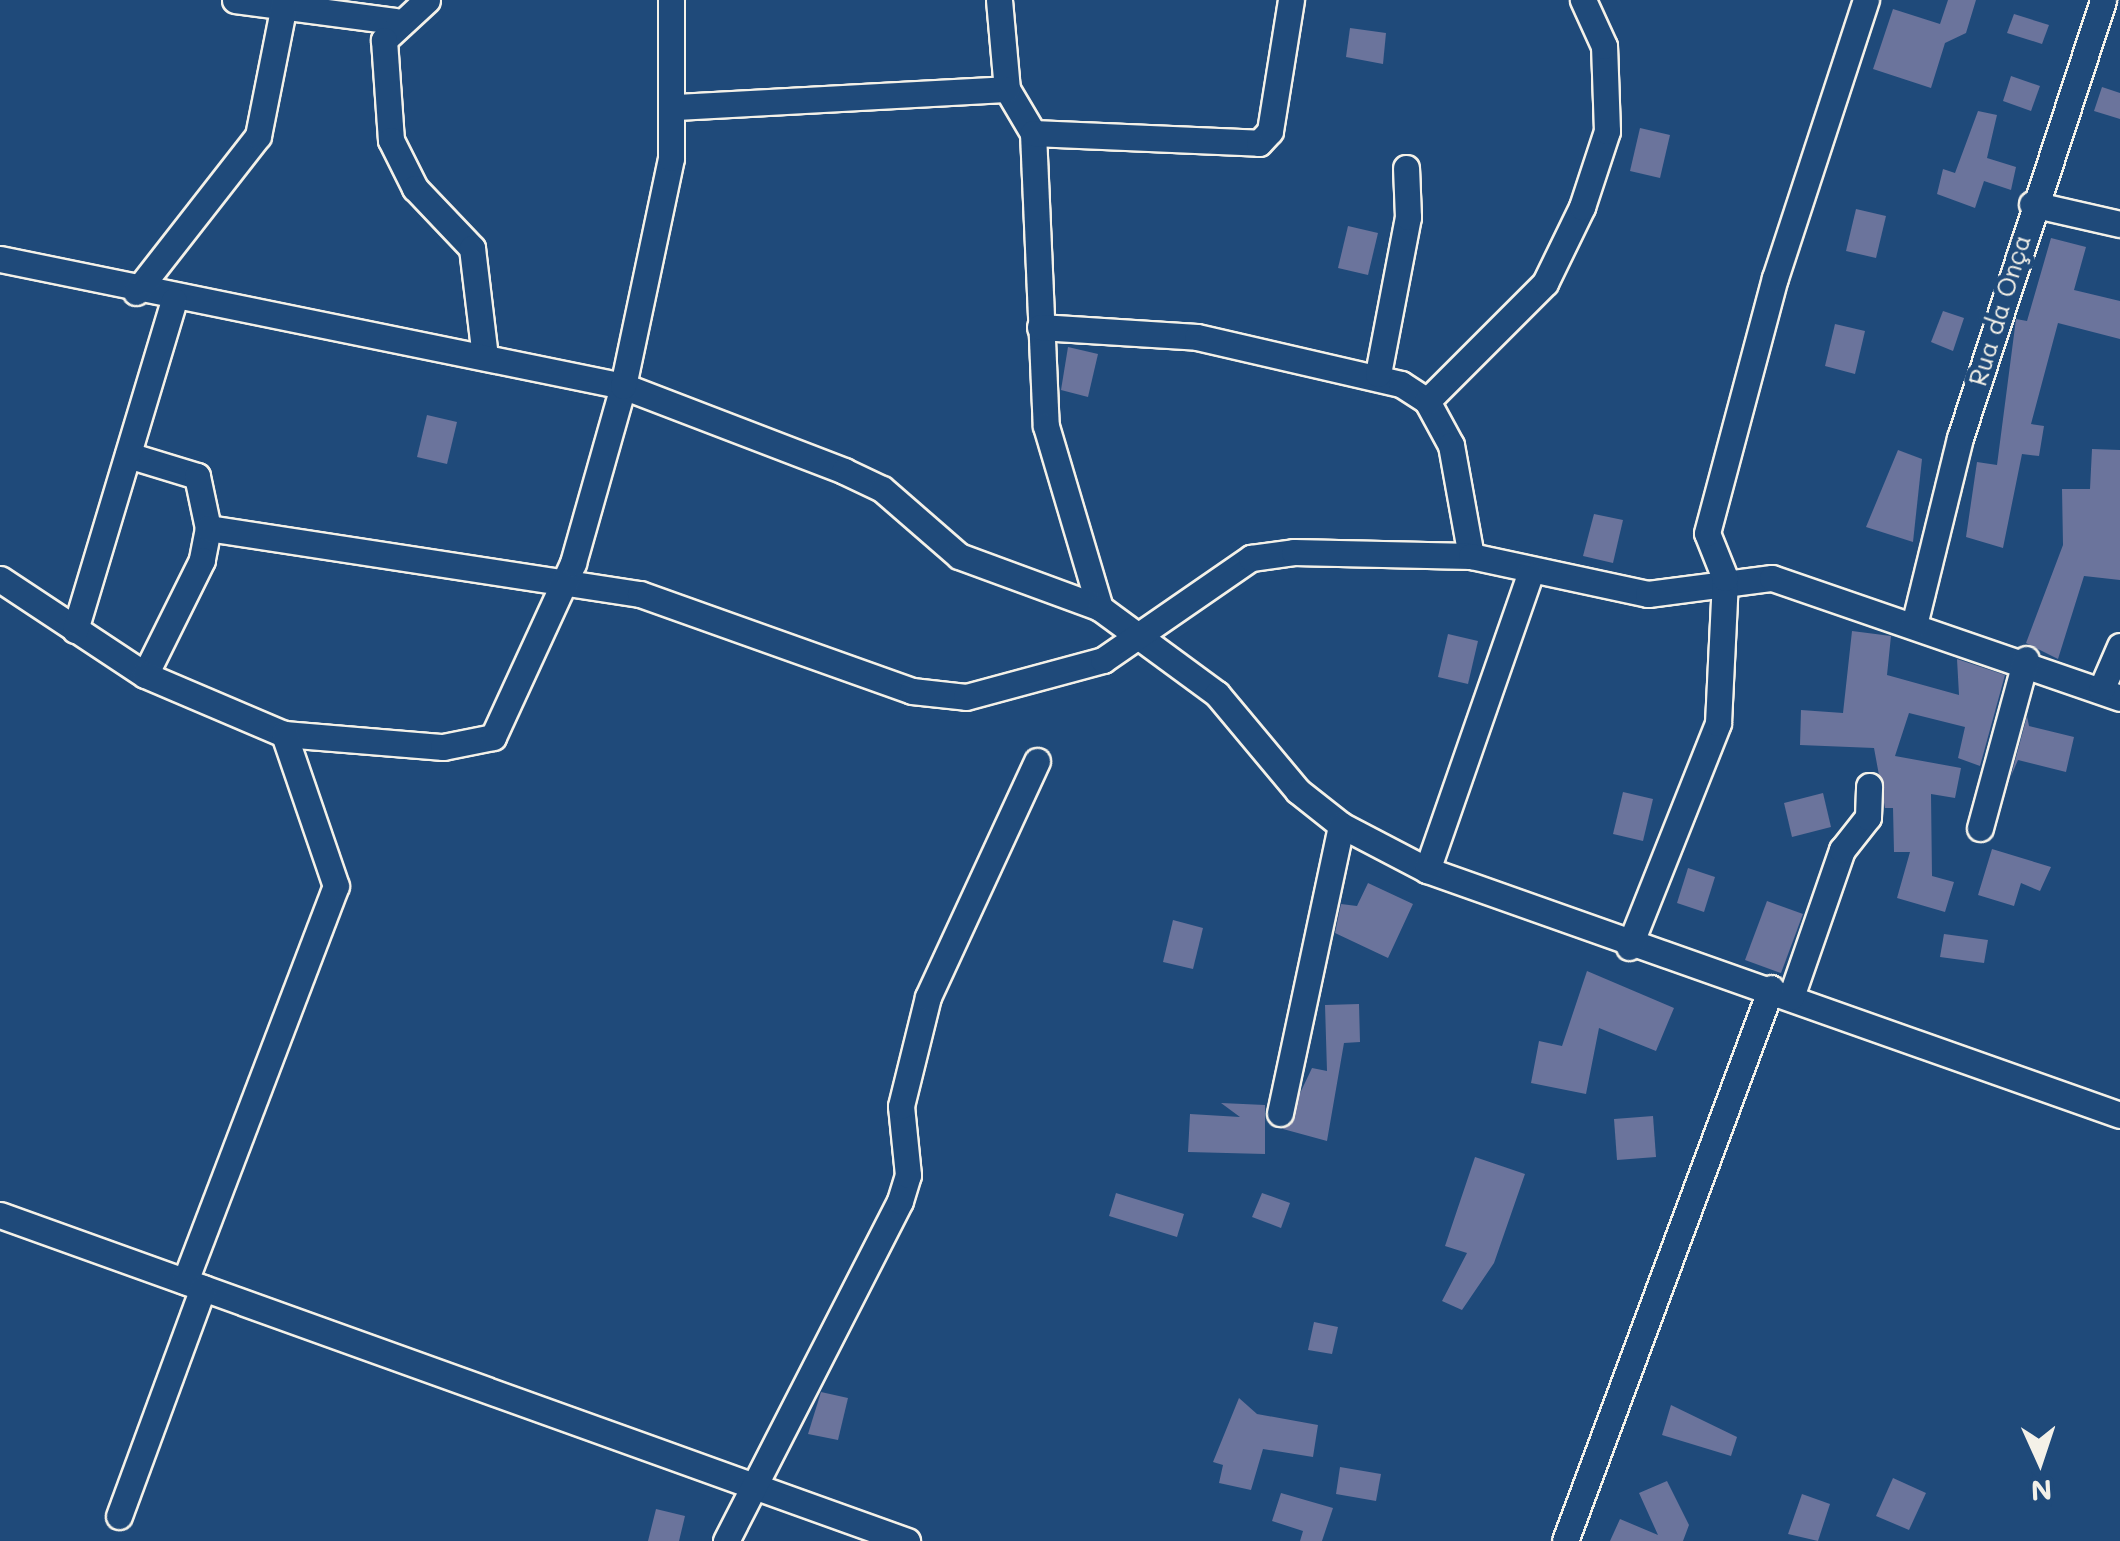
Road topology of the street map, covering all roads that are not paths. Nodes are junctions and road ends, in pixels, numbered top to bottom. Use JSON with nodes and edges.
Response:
{"nodes":[{"id":1,"x":235,"y":0,"type":"edge"},
{"id":2,"x":427,"y":0,"type":"edge"},
{"id":3,"x":671,"y":0,"type":"edge"},
{"id":4,"x":1000,"y":0,"type":"edge"},
{"id":5,"x":1291,"y":0,"type":"edge"},
{"id":6,"x":1583,"y":0,"type":"edge"},
{"id":7,"x":1866,"y":0,"type":"edge"},
{"id":8,"x":2102,"y":0,"type":"edge"},
{"id":9,"x":283,"y":4,"type":"edge"},
{"id":10,"x":395,"y":21,"type":"junction"},
{"id":11,"x":1008,"y":89,"type":"junction"},
{"id":12,"x":675,"y":107,"type":"junction"},
{"id":13,"x":1033,"y":133,"type":"junction"},
{"id":14,"x":1406,"y":168,"type":"dead end"},
{"id":15,"x":2032,"y":204,"type":"junction"},
{"id":16,"x":2120,"y":224,"type":"edge"},
{"id":17,"x":0,"y":260,"type":"edge"},
{"id":18,"x":136,"y":292,"type":"junction"},
{"id":19,"x":174,"y":302,"type":"junction"},
{"id":20,"x":1040,"y":328,"type":"junction"},
{"id":21,"x":485,"y":357,"type":"junction"},
{"id":22,"x":1378,"y":374,"type":"junction"},
{"id":23,"x":622,"y":386,"type":"junction"},
{"id":24,"x":1428,"y":401,"type":"junction"},
{"id":25,"x":128,"y":456,"type":"junction"},
{"id":26,"x":208,"y":528,"type":"junction"},
{"id":27,"x":1471,"y":556,"type":"junction"},
{"id":28,"x":1530,"y":574,"type":"junction"},
{"id":29,"x":1725,"y":578,"type":"junction"},
{"id":30,"x":0,"y":579,"type":"edge"},
{"id":31,"x":564,"y":583,"type":"junction"},
{"id":32,"x":1100,"y":608,"type":"junction"},
{"id":33,"x":1914,"y":625,"type":"junction"},
{"id":34,"x":76,"y":630,"type":"junction"},
{"id":35,"x":1141,"y":641,"type":"junction"},
{"id":36,"x":2120,"y":646,"type":"edge"},
{"id":37,"x":2026,"y":659,"type":"junction"},
{"id":38,"x":145,"y":675,"type":"junction"},
{"id":39,"x":2111,"y":694,"type":"edge"},
{"id":40,"x":284,"y":734,"type":"junction"},
{"id":41,"x":1037,"y":761,"type":"dead end"},
{"id":42,"x":1868,"y":786,"type":"dead end"},
{"id":43,"x":1341,"y":825,"type":"junction"},
{"id":44,"x":1980,"y":828,"type":"dead end"},
{"id":45,"x":1427,"y":870,"type":"junction"},
{"id":46,"x":1628,"y":946,"type":"junction"},
{"id":47,"x":1781,"y":992,"type":"junction"},
{"id":48,"x":1280,"y":1114,"type":"dead end"},
{"id":49,"x":2120,"y":1115,"type":"edge"},
{"id":50,"x":0,"y":1215,"type":"edge"},
{"id":51,"x":194,"y":1284,"type":"junction"},
{"id":52,"x":747,"y":1484,"type":"junction"},
{"id":53,"x":120,"y":1516,"type":"dead end"},
{"id":54,"x":726,"y":1541,"type":"edge"},
{"id":55,"x":908,"y":1541,"type":"edge"},
{"id":56,"x":1565,"y":1541,"type":"edge"}],
"edges":[{"from":1,"to":9,"type":"street"},
{"from":2,"to":10,"type":"street"},
{"from":3,"to":12,"type":"street"},
{"from":4,"to":11,"type":"street"},
{"from":5,"to":13,"type":"street"},
{"from":6,"to":24,"type":"street"},
{"from":7,"to":29,"type":"street"},
{"from":8,"to":15,"type":"street","name":"Rua da Onça"},
{"from":9,"to":10,"type":"street"},
{"from":9,"to":18,"type":"street"},
{"from":10,"to":21,"type":"street"},
{"from":11,"to":12,"type":"street"},
{"from":11,"to":13,"type":"street"},
{"from":12,"to":23,"type":"street"},
{"from":13,"to":20,"type":"street"},
{"from":14,"to":22,"type":"street"},
{"from":15,"to":16,"type":"street"},
{"from":15,"to":33,"type":"street","name":"Rua da Onça"},
{"from":17,"to":18,"type":"street"},
{"from":18,"to":19,"type":"street"},
{"from":19,"to":21,"type":"street"},
{"from":19,"to":25,"type":"street"},
{"from":20,"to":22,"type":"street"},
{"from":20,"to":32,"type":"street"},
{"from":21,"to":23,"type":"street"},
{"from":22,"to":24,"type":"street"},
{"from":23,"to":31,"type":"street"},
{"from":23,"to":32,"type":"street"},
{"from":24,"to":27,"type":"street"},
{"from":25,"to":26,"type":"street"},
{"from":25,"to":34,"type":"street"},
{"from":26,"to":31,"type":"street"},
{"from":26,"to":38,"type":"street"},
{"from":27,"to":28,"type":"street"},
{"from":27,"to":35,"type":"street"},
{"from":28,"to":29,"type":"street"},
{"from":28,"to":45,"type":"street"},
{"from":29,"to":33,"type":"street"},
{"from":29,"to":46,"type":"street"},
{"from":30,"to":34,"type":"street"},
{"from":31,"to":35,"type":"street"},
{"from":31,"to":40,"type":"street"},
{"from":32,"to":35,"type":"street"},
{"from":33,"to":37,"type":"street"},
{"from":34,"to":38,"type":"street"},
{"from":35,"to":43,"type":"street"},
{"from":36,"to":39,"type":"street"},
{"from":37,"to":39,"type":"street"},
{"from":37,"to":44,"type":"street"},
{"from":38,"to":40,"type":"street"},
{"from":40,"to":51,"type":"street"},
{"from":41,"to":52,"type":"street"},
{"from":42,"to":47,"type":"street"},
{"from":43,"to":45,"type":"street"},
{"from":43,"to":48,"type":"street"},
{"from":45,"to":46,"type":"street"},
{"from":46,"to":47,"type":"street"},
{"from":47,"to":49,"type":"street"},
{"from":47,"to":56,"type":"street"},
{"from":50,"to":51,"type":"street"},
{"from":51,"to":52,"type":"street"},
{"from":51,"to":53,"type":"street"},
{"from":52,"to":54,"type":"street"},
{"from":52,"to":55,"type":"street"}]}
